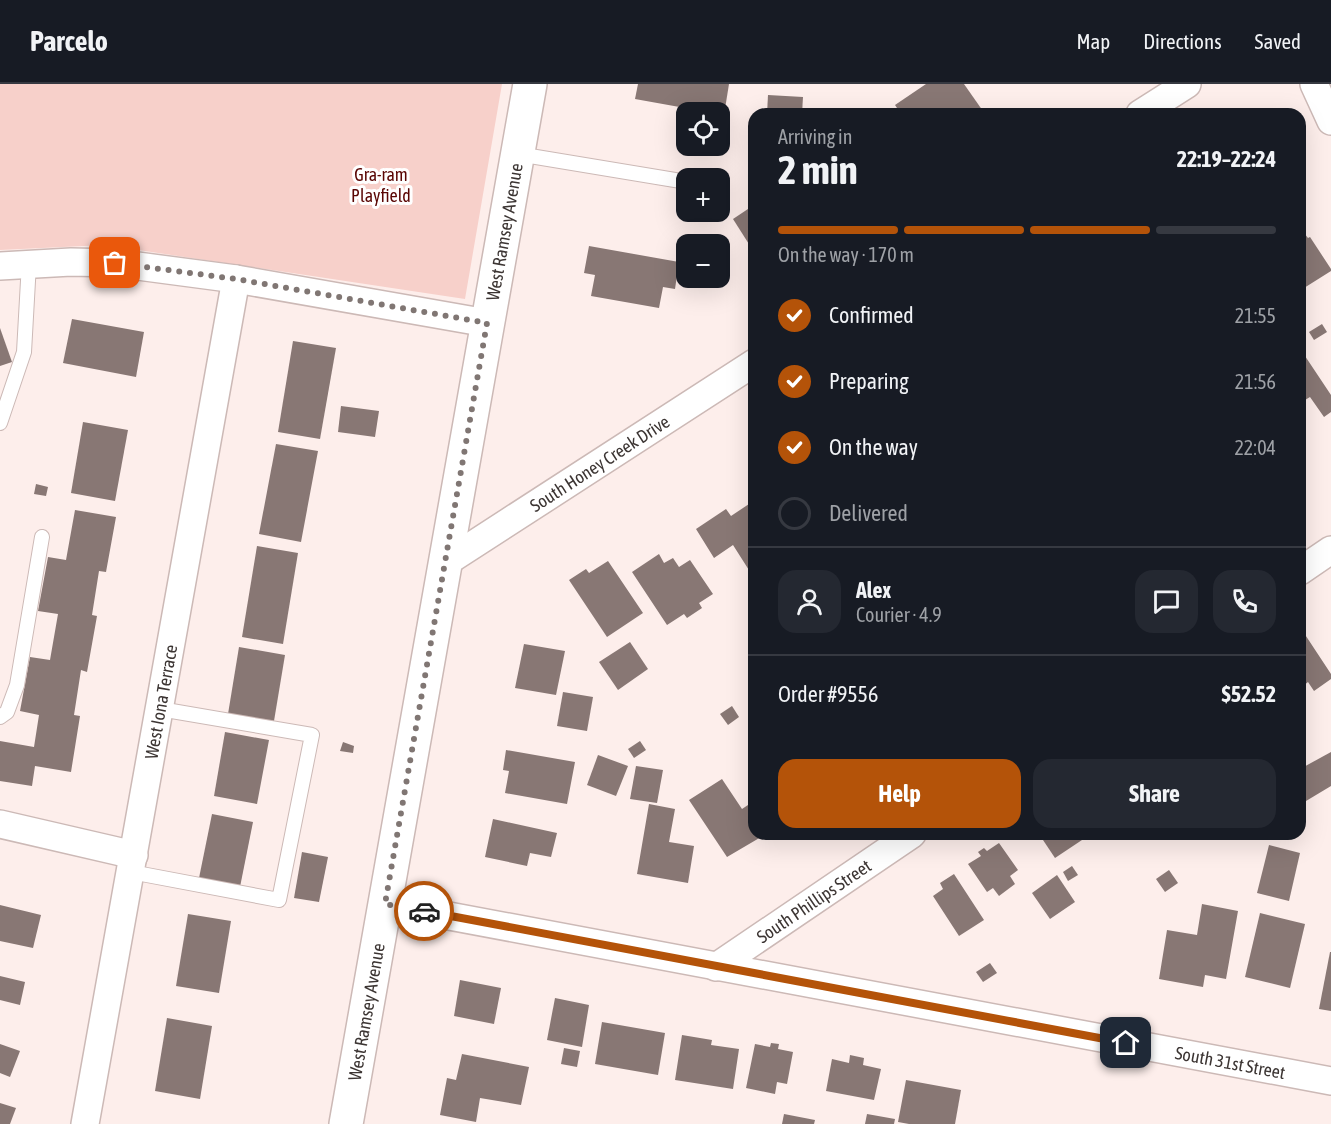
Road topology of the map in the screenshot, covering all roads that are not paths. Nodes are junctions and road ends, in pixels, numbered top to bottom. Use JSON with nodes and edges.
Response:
{"nodes":[{"id":1,"x":530,"y":84,"type":"edge"},
{"id":2,"x":1187,"y":84,"type":"edge"},
{"id":3,"x":1314,"y":84,"type":"edge"},
{"id":4,"x":1149,"y":108,"type":"edge"},
{"id":5,"x":1331,"y":121,"type":"edge"},
{"id":6,"x":518,"y":154,"type":"junction"},
{"id":7,"x":676,"y":180,"type":"edge"},
{"id":8,"x":29,"y":263,"type":"junction"},
{"id":9,"x":0,"y":266,"type":"edge"},
{"id":10,"x":236,"y":279,"type":"junction"},
{"id":11,"x":487,"y":323,"type":"junction"},
{"id":12,"x":748,"y":367,"type":"edge"},
{"id":13,"x":0,"y":423,"type":"edge"},
{"id":14,"x":42,"y":537,"type":"dead end"},
{"id":15,"x":1331,"y":550,"type":"edge"},
{"id":16,"x":445,"y":563,"type":"junction"},
{"id":17,"x":1306,"y":567,"type":"edge"},
{"id":18,"x":160,"y":709,"type":"junction"},
{"id":19,"x":0,"y":717,"type":"edge"},
{"id":20,"x":0,"y":824,"type":"edge"},
{"id":21,"x":903,"y":840,"type":"edge"},
{"id":22,"x":132,"y":864,"type":"junction"},
{"id":23,"x":385,"y":904,"type":"junction"},
{"id":24,"x":716,"y":967,"type":"junction"},
{"id":25,"x":1331,"y":1081,"type":"edge"},
{"id":26,"x":85,"y":1124,"type":"edge"},
{"id":27,"x":346,"y":1124,"type":"edge"}],
"edges":[{"from":1,"to":6,"type":"street","name":"West Ramsey Avenue"},
{"from":2,"to":4,"type":"street"},
{"from":3,"to":5,"type":"street"},
{"from":6,"to":7,"type":"lane"},
{"from":6,"to":11,"type":"street","name":"West Ramsey Avenue"},
{"from":8,"to":9,"type":"street"},
{"from":8,"to":10,"type":"street"},
{"from":8,"to":13,"type":"lane"},
{"from":10,"to":11,"type":"street"},
{"from":10,"to":18,"type":"street","name":"West Iona Terrace"},
{"from":11,"to":16,"type":"street","name":"West Ramsey Avenue"},
{"from":12,"to":16,"type":"street","name":"South Honey Creek Drive"},
{"from":14,"to":19,"type":"lane"},
{"from":15,"to":17,"type":"street"},
{"from":16,"to":23,"type":"street","name":"West Ramsey Avenue"},
{"from":18,"to":22,"type":"street","name":"West Iona Terrace"},
{"from":18,"to":22,"type":"lane"},
{"from":20,"to":22,"type":"street"},
{"from":21,"to":24,"type":"street","name":"South Phillips Street"},
{"from":22,"to":26,"type":"street","name":"West Iona Terrace"},
{"from":23,"to":24,"type":"street","name":"South 31st Street"},
{"from":23,"to":27,"type":"street","name":"West Ramsey Avenue"},
{"from":24,"to":25,"type":"street","name":"South 31st Street"}]}
